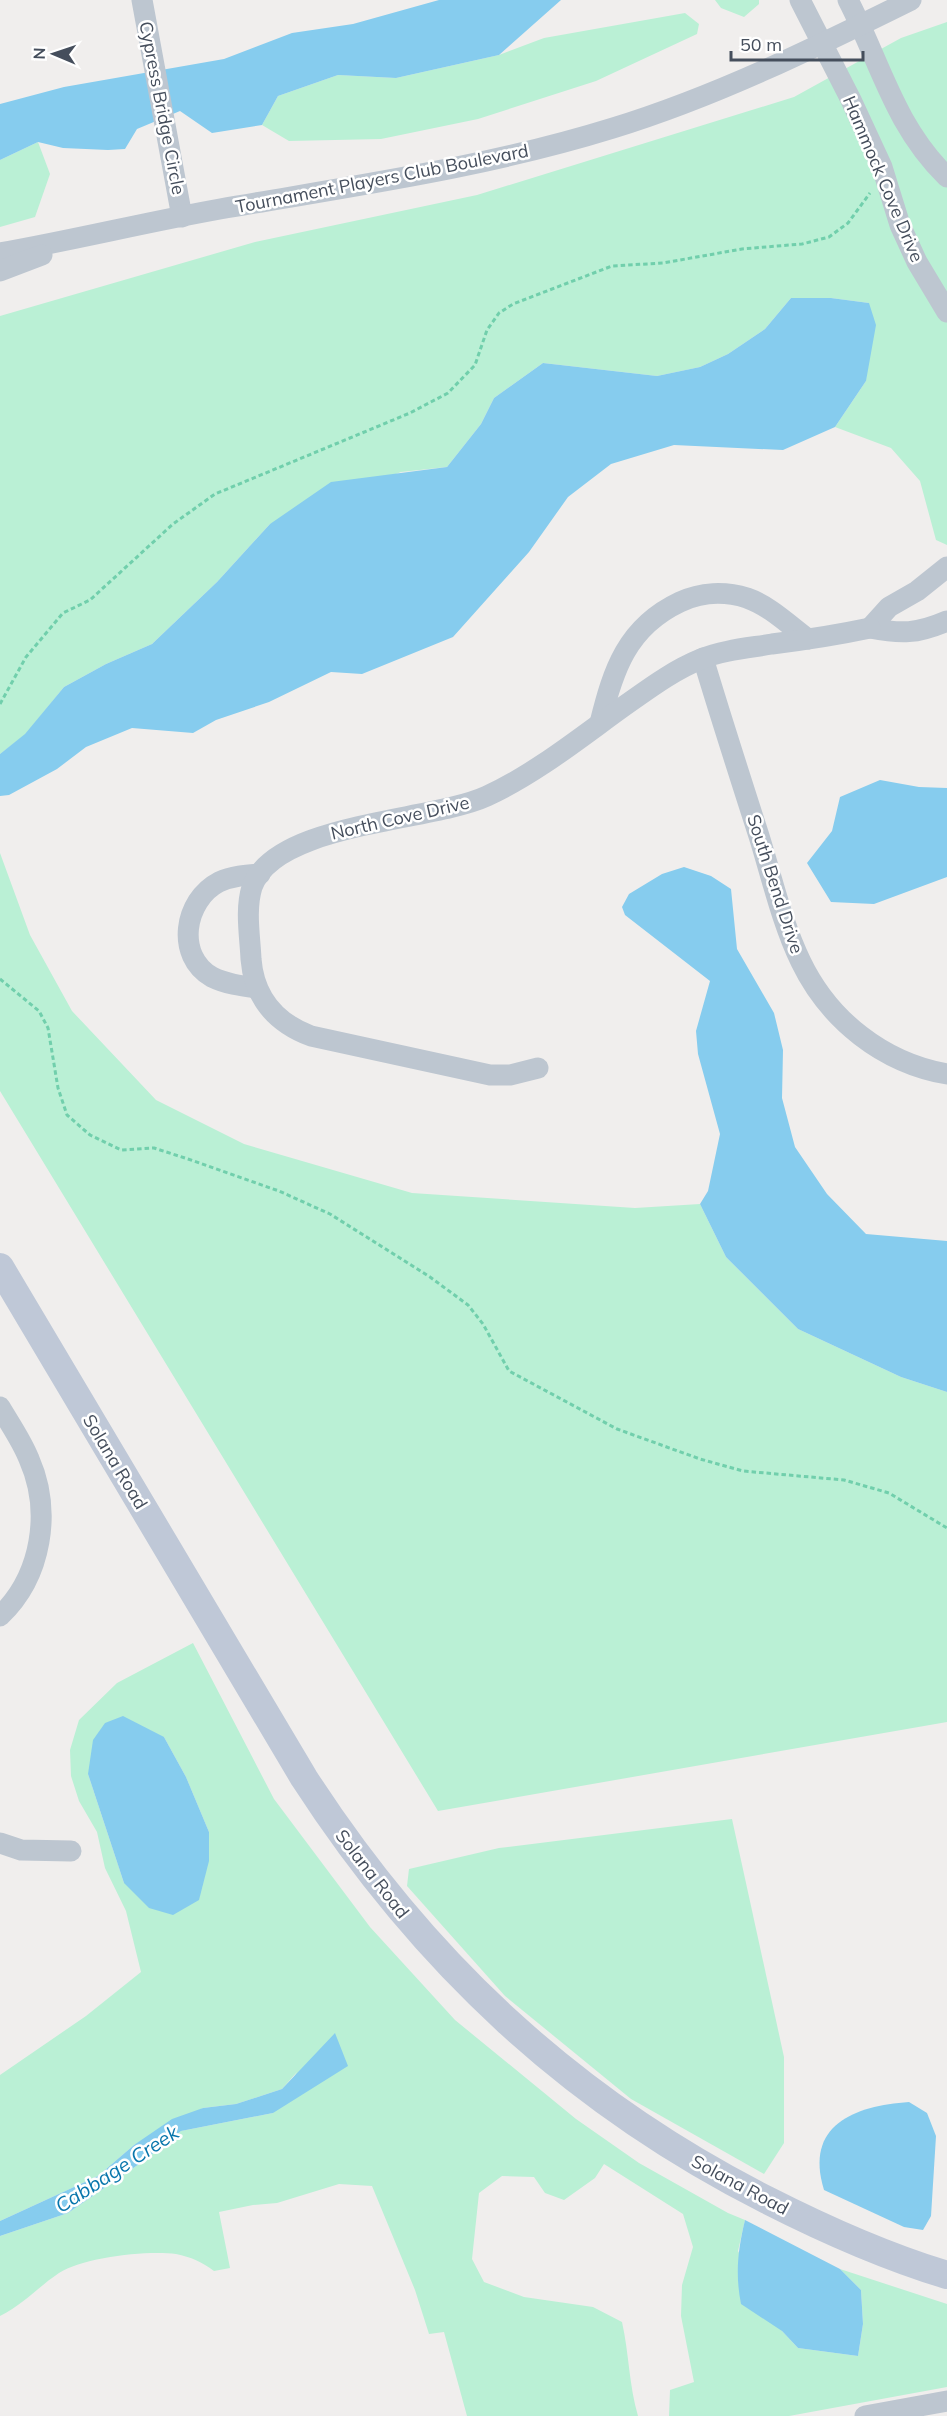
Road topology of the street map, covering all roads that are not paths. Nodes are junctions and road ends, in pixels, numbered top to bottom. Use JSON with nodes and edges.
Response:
{"nodes":[{"id":1,"x":142,"y":0,"type":"edge"},
{"id":2,"x":800,"y":0,"type":"edge"},
{"id":3,"x":848,"y":0,"type":"edge"},
{"id":4,"x":911,"y":0,"type":"edge"},
{"id":5,"x":861,"y":25,"type":"junction"},
{"id":6,"x":823,"y":44,"type":"junction"},
{"id":7,"x":947,"y":177,"type":"edge"},
{"id":8,"x":183,"y":217,"type":"junction"},
{"id":9,"x":78,"y":239,"type":"junction"},
{"id":10,"x":0,"y":253,"type":"edge"},
{"id":11,"x":0,"y":271,"type":"edge"},
{"id":12,"x":947,"y":312,"type":"edge"},
{"id":13,"x":947,"y":567,"type":"edge"},
{"id":14,"x":947,"y":621,"type":"edge"},
{"id":15,"x":870,"y":628,"type":"junction"},
{"id":16,"x":808,"y":639,"type":"junction"},
{"id":17,"x":702,"y":658,"type":"junction"},
{"id":18,"x":600,"y":723,"type":"junction"},
{"id":19,"x":260,"y":874,"type":"junction"},
{"id":20,"x":257,"y":988,"type":"junction"},
{"id":21,"x":537,"y":1068,"type":"dead end"},
{"id":22,"x":947,"y":1074,"type":"edge"},
{"id":23,"x":0,"y":1268,"type":"edge"},
{"id":24,"x":0,"y":1407,"type":"edge"},
{"id":25,"x":0,"y":1616,"type":"edge"},
{"id":26,"x":0,"y":1843,"type":"edge"},
{"id":27,"x":71,"y":1851,"type":"dead end"},
{"id":28,"x":947,"y":2275,"type":"edge"},
{"id":29,"x":947,"y":2401,"type":"edge"},
{"id":30,"x":865,"y":2416,"type":"edge"}],
"edges":[{"from":1,"to":8,"type":"street","name":"Cypress Bridge Circle"},
{"from":2,"to":6,"type":"street","name":"Hammock Cove Drive"},
{"from":3,"to":5,"type":"street"},
{"from":4,"to":5,"type":"street","name":"Tournament Players Club Boulevard"},
{"from":5,"to":6,"type":"street","name":"Tournament Players Club Boulevard"},
{"from":5,"to":7,"type":"street"},
{"from":6,"to":8,"type":"street","name":"Tournament Players Club Boulevard"},
{"from":6,"to":12,"type":"street","name":"Hammock Cove Drive"},
{"from":8,"to":9,"type":"street","name":"Tournament Players Club Boulevard"},
{"from":9,"to":10,"type":"street","name":"Tournament Players Club Boulevard"},
{"from":9,"to":11,"type":"street","name":"Tournament Players Club Boulevard"},
{"from":13,"to":15,"type":"street"},
{"from":14,"to":15,"type":"street","name":"North Cove Drive"},
{"from":15,"to":16,"type":"street","name":"North Cove Drive"},
{"from":16,"to":17,"type":"street","name":"North Cove Drive"},
{"from":16,"to":18,"type":"street"},
{"from":17,"to":18,"type":"street","name":"North Cove Drive"},
{"from":17,"to":22,"type":"street","name":"South Bend Drive"},
{"from":18,"to":19,"type":"street","name":"North Cove Drive"},
{"from":19,"to":20,"type":"street","name":"North Cove Drive"},
{"from":19,"to":20,"type":"street"},
{"from":20,"to":21,"type":"street","name":"North Cove Drive"},
{"from":23,"to":28,"type":"street","name":"Solana Road"},
{"from":24,"to":25,"type":"street"},
{"from":26,"to":27,"type":"street"},
{"from":29,"to":30,"type":"street"}]}
